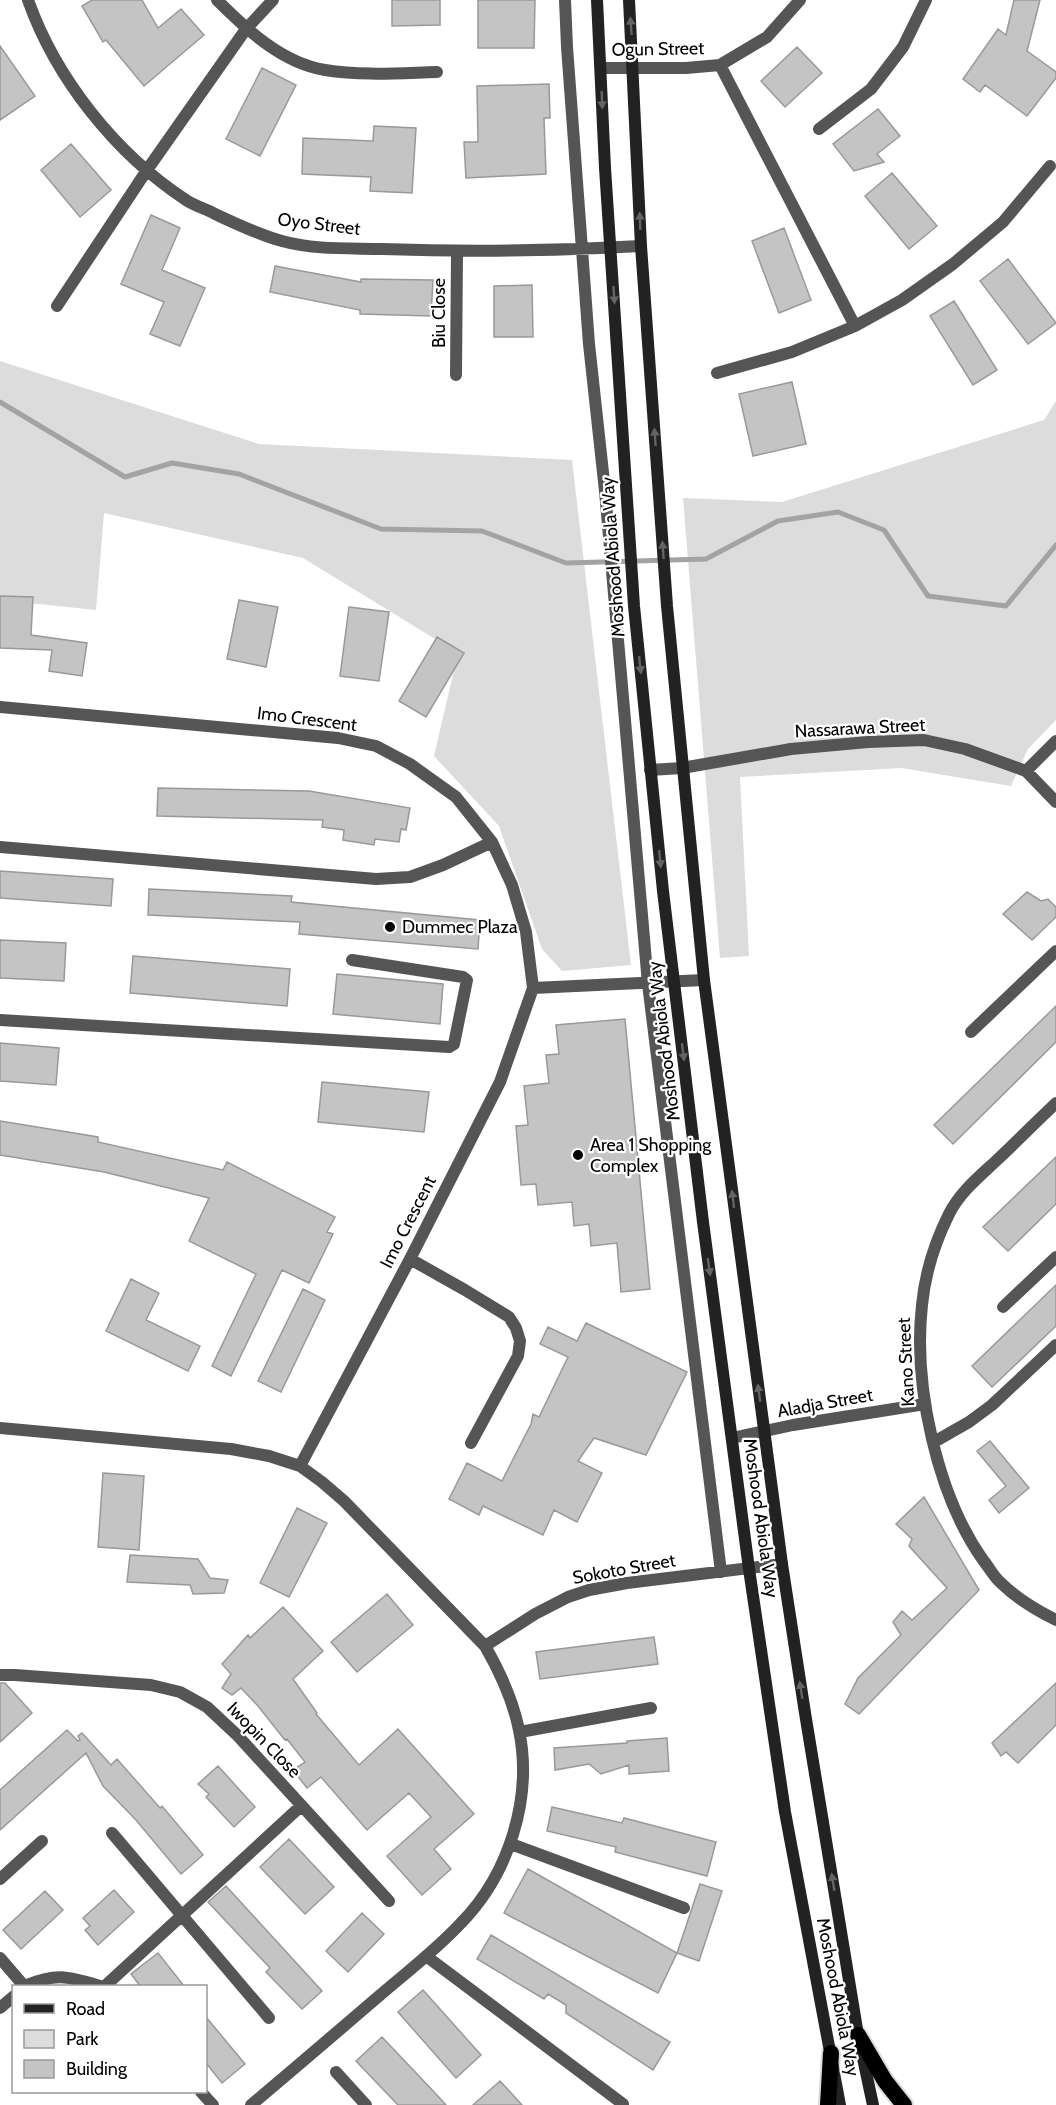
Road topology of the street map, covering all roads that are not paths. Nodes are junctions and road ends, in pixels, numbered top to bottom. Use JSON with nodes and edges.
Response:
{"nodes":[{"id":1,"x":28,"y":0,"type":"edge"},
{"id":2,"x":217,"y":0,"type":"edge"},
{"id":3,"x":273,"y":0,"type":"edge"},
{"id":4,"x":565,"y":0,"type":"edge"},
{"id":5,"x":597,"y":0,"type":"edge"},
{"id":6,"x":629,"y":0,"type":"edge"},
{"id":7,"x":801,"y":0,"type":"edge"},
{"id":8,"x":924,"y":1,"type":"edge"},
{"id":9,"x":246,"y":29,"type":"junction"},
{"id":10,"x":720,"y":65,"type":"junction"},
{"id":11,"x":601,"y":68,"type":"junction"},
{"id":12,"x":634,"y":68,"type":"junction"},
{"id":13,"x":437,"y":72,"type":"dead end"},
{"id":14,"x":819,"y":129,"type":"dead end"},
{"id":15,"x":1050,"y":166,"type":"dead end"},
{"id":16,"x":147,"y":170,"type":"junction"},
{"id":17,"x":641,"y":246,"type":"junction"},
{"id":18,"x":611,"y":247,"type":"junction"},
{"id":19,"x":582,"y":248,"type":"junction"},
{"id":20,"x":457,"y":252,"type":"junction"},
{"id":21,"x":57,"y":306,"type":"dead end"},
{"id":22,"x":855,"y":326,"type":"junction"},
{"id":23,"x":717,"y":373,"type":"dead end"},
{"id":24,"x":456,"y":375,"type":"dead end"},
{"id":25,"x":0,"y":707,"type":"edge"},
{"id":26,"x":1056,"y":741,"type":"edge"},
{"id":27,"x":682,"y":768,"type":"junction"},
{"id":28,"x":651,"y":770,"type":"junction"},
{"id":29,"x":1026,"y":771,"type":"junction"},
{"id":30,"x":1056,"y":802,"type":"edge"},
{"id":31,"x":492,"y":842,"type":"junction"},
{"id":32,"x":0,"y":847,"type":"edge"},
{"id":33,"x":1056,"y":951,"type":"edge"},
{"id":34,"x":352,"y":960,"type":"dead end"},
{"id":35,"x":704,"y":980,"type":"junction"},
{"id":36,"x":675,"y":982,"type":"junction"},
{"id":37,"x":648,"y":984,"type":"junction"},
{"id":38,"x":533,"y":988,"type":"junction"},
{"id":39,"x":0,"y":1020,"type":"edge"},
{"id":40,"x":971,"y":1032,"type":"dead end"},
{"id":41,"x":1056,"y":1103,"type":"edge"},
{"id":42,"x":1056,"y":1257,"type":"edge"},
{"id":43,"x":410,"y":1259,"type":"junction"},
{"id":44,"x":1003,"y":1307,"type":"dead end"},
{"id":45,"x":1056,"y":1345,"type":"edge"},
{"id":46,"x":925,"y":1404,"type":"junction"},
{"id":47,"x":0,"y":1428,"type":"edge"},
{"id":48,"x":764,"y":1432,"type":"junction"},
{"id":49,"x":732,"y":1438,"type":"junction"},
{"id":50,"x":934,"y":1442,"type":"junction"},
{"id":51,"x":471,"y":1443,"type":"dead end"},
{"id":52,"x":300,"y":1466,"type":"junction"},
{"id":53,"x":782,"y":1564,"type":"junction"},
{"id":54,"x":748,"y":1569,"type":"junction"},
{"id":55,"x":721,"y":1572,"type":"junction"},
{"id":56,"x":1056,"y":1620,"type":"edge"},
{"id":57,"x":485,"y":1646,"type":"junction"},
{"id":58,"x":0,"y":1675,"type":"edge"},
{"id":59,"x":651,"y":1708,"type":"dead end"},
{"id":60,"x":520,"y":1732,"type":"junction"},
{"id":61,"x":301,"y":1806,"type":"junction"},
{"id":62,"x":112,"y":1833,"type":"dead end"},
{"id":63,"x":42,"y":1841,"type":"dead end"},
{"id":64,"x":511,"y":1844,"type":"junction"},
{"id":65,"x":0,"y":1879,"type":"edge"},
{"id":66,"x":389,"y":1901,"type":"dead end"},
{"id":67,"x":684,"y":1908,"type":"dead end"},
{"id":68,"x":180,"y":1916,"type":"junction"},
{"id":69,"x":426,"y":1956,"type":"junction"},
{"id":70,"x":0,"y":1958,"type":"edge"},
{"id":71,"x":23,"y":1985,"type":"edge"},
{"id":72,"x":26,"y":1985,"type":"edge"},
{"id":73,"x":98,"y":1985,"type":"edge"},
{"id":74,"x":103,"y":1985,"type":"edge"},
{"id":75,"x":12,"y":1998,"type":"edge"},
{"id":76,"x":0,"y":2008,"type":"edge"},
{"id":77,"x":269,"y":2018,"type":"dead end"},
{"id":78,"x":858,"y":2034,"type":"junction"},
{"id":79,"x":831,"y":2053,"type":"junction"},
{"id":80,"x":336,"y":2072,"type":"dead end"},
{"id":81,"x":203,"y":2093,"type":"edge"},
{"id":82,"x":623,"y":2104,"type":"edge"},
{"id":83,"x":213,"y":2105,"type":"edge"},
{"id":84,"x":251,"y":2105,"type":"edge"},
{"id":85,"x":366,"y":2105,"type":"edge"},
{"id":86,"x":828,"y":2105,"type":"edge"},
{"id":87,"x":840,"y":2105,"type":"edge"},
{"id":88,"x":873,"y":2105,"type":"edge"},
{"id":89,"x":904,"y":2105,"type":"edge"}],
"edges":[{"from":1,"to":16,"type":"street","name":"Oyo Street"},
{"from":2,"to":9,"type":"street"},
{"from":3,"to":9,"type":"street"},
{"from":4,"to":19,"type":"street"},
{"from":5,"to":11,"type":"main road","name":"Moshood Abiola Way"},
{"from":12,"to":6,"type":"main road","name":"Moshood Abiola Way","one_way":true},
{"from":7,"to":10,"type":"street","name":"Ogun Street"},
{"from":8,"to":14,"type":"street"},
{"from":9,"to":13,"type":"street"},
{"from":9,"to":16,"type":"street"},
{"from":10,"to":12,"type":"street","name":"Ogun Street"},
{"from":10,"to":22,"type":"street"},
{"from":11,"to":12,"type":"street","name":"Ogun Street"},
{"from":11,"to":18,"type":"main road","name":"Moshood Abiola Way","one_way":true},
{"from":17,"to":12,"type":"main road","name":"Moshood Abiola Way","one_way":true},
{"from":15,"to":22,"type":"street"},
{"from":16,"to":20,"type":"street","name":"Oyo Street"},
{"from":16,"to":21,"type":"street"},
{"from":17,"to":18,"type":"street","name":"Oyo Street"},
{"from":27,"to":17,"type":"main road","name":"Moshood Abiola Way","one_way":true},
{"from":18,"to":19,"type":"street","name":"Oyo Street"},
{"from":18,"to":28,"type":"main road","name":"Moshood Abiola Way","one_way":true},
{"from":19,"to":20,"type":"street","name":"Oyo Street"},
{"from":19,"to":37,"type":"street"},
{"from":20,"to":24,"type":"street","name":"Biu Close"},
{"from":22,"to":23,"type":"street"},
{"from":25,"to":31,"type":"street","name":"Imo Crescent"},
{"from":26,"to":29,"type":"street"},
{"from":27,"to":28,"type":"street","name":"Nassarawa Street"},
{"from":27,"to":29,"type":"street","name":"Nassarawa Street"},
{"from":27,"to":35,"type":"main road","name":"Moshood Abiola Way"},
{"from":28,"to":36,"type":"main road","name":"Moshood Abiola Way","one_way":true},
{"from":29,"to":30,"type":"street","name":"Nassarawa Street"},
{"from":31,"to":32,"type":"street"},
{"from":31,"to":38,"type":"street","name":"Imo Crescent"},
{"from":33,"to":40,"type":"street"},
{"from":34,"to":39,"type":"street"},
{"from":35,"to":36,"type":"street"},
{"from":48,"to":35,"type":"main road","name":"Moshood Abiola Way","one_way":true},
{"from":36,"to":37,"type":"street"},
{"from":36,"to":49,"type":"main road","name":"Moshood Abiola Way","one_way":true},
{"from":37,"to":38,"type":"street"},
{"from":37,"to":55,"type":"street"},
{"from":38,"to":43,"type":"street","name":"Imo Crescent"},
{"from":41,"to":46,"type":"street","name":"Kano Street"},
{"from":42,"to":44,"type":"street"},
{"from":43,"to":51,"type":"street"},
{"from":43,"to":52,"type":"street","name":"Imo Crescent"},
{"from":45,"to":50,"type":"street"},
{"from":46,"to":48,"type":"street","name":"Aladja Street"},
{"from":46,"to":50,"type":"street","name":"Kano Street"},
{"from":47,"to":52,"type":"street"},
{"from":48,"to":49,"type":"street","name":"Aladja Street"},
{"from":48,"to":53,"type":"main road","name":"Moshood Abiola Way"},
{"from":49,"to":54,"type":"main road","name":"Moshood Abiola Way"},
{"from":50,"to":56,"type":"street","name":"Kano Street"},
{"from":52,"to":57,"type":"street"},
{"from":53,"to":54,"type":"street","name":"Sokoto Street"},
{"from":78,"to":53,"type":"main road","name":"Moshood Abiola Way","one_way":true},
{"from":54,"to":55,"type":"street","name":"Sokoto Street"},
{"from":54,"to":79,"type":"main road","name":"Moshood Abiola Way"},
{"from":55,"to":57,"type":"street","name":"Sokoto Street"},
{"from":57,"to":60,"type":"street"},
{"from":58,"to":61,"type":"street","name":"Iwopin Close"},
{"from":59,"to":60,"type":"street"},
{"from":60,"to":64,"type":"street"},
{"from":61,"to":66,"type":"street","name":"Iwopin Close"},
{"from":61,"to":68,"type":"street"},
{"from":62,"to":68,"type":"street"},
{"from":63,"to":65,"type":"street"},
{"from":64,"to":67,"type":"street"},
{"from":64,"to":69,"type":"street"},
{"from":68,"to":74,"type":"street"},
{"from":68,"to":77,"type":"street"},
{"from":69,"to":82,"type":"street"},
{"from":69,"to":84,"type":"street"},
{"from":70,"to":71,"type":"street"},
{"from":72,"to":73,"type":"street"},
{"from":75,"to":76,"type":"street"},
{"from":78,"to":88,"type":"main road","name":"Moshood Abiola Way"},
{"from":78,"to":89,"type":"highway"},
{"from":79,"to":86,"type":"highway"},
{"from":79,"to":87,"type":"main road","name":"Moshood Abiola Way"},
{"from":80,"to":85,"type":"street"},
{"from":81,"to":83,"type":"street"}]}
